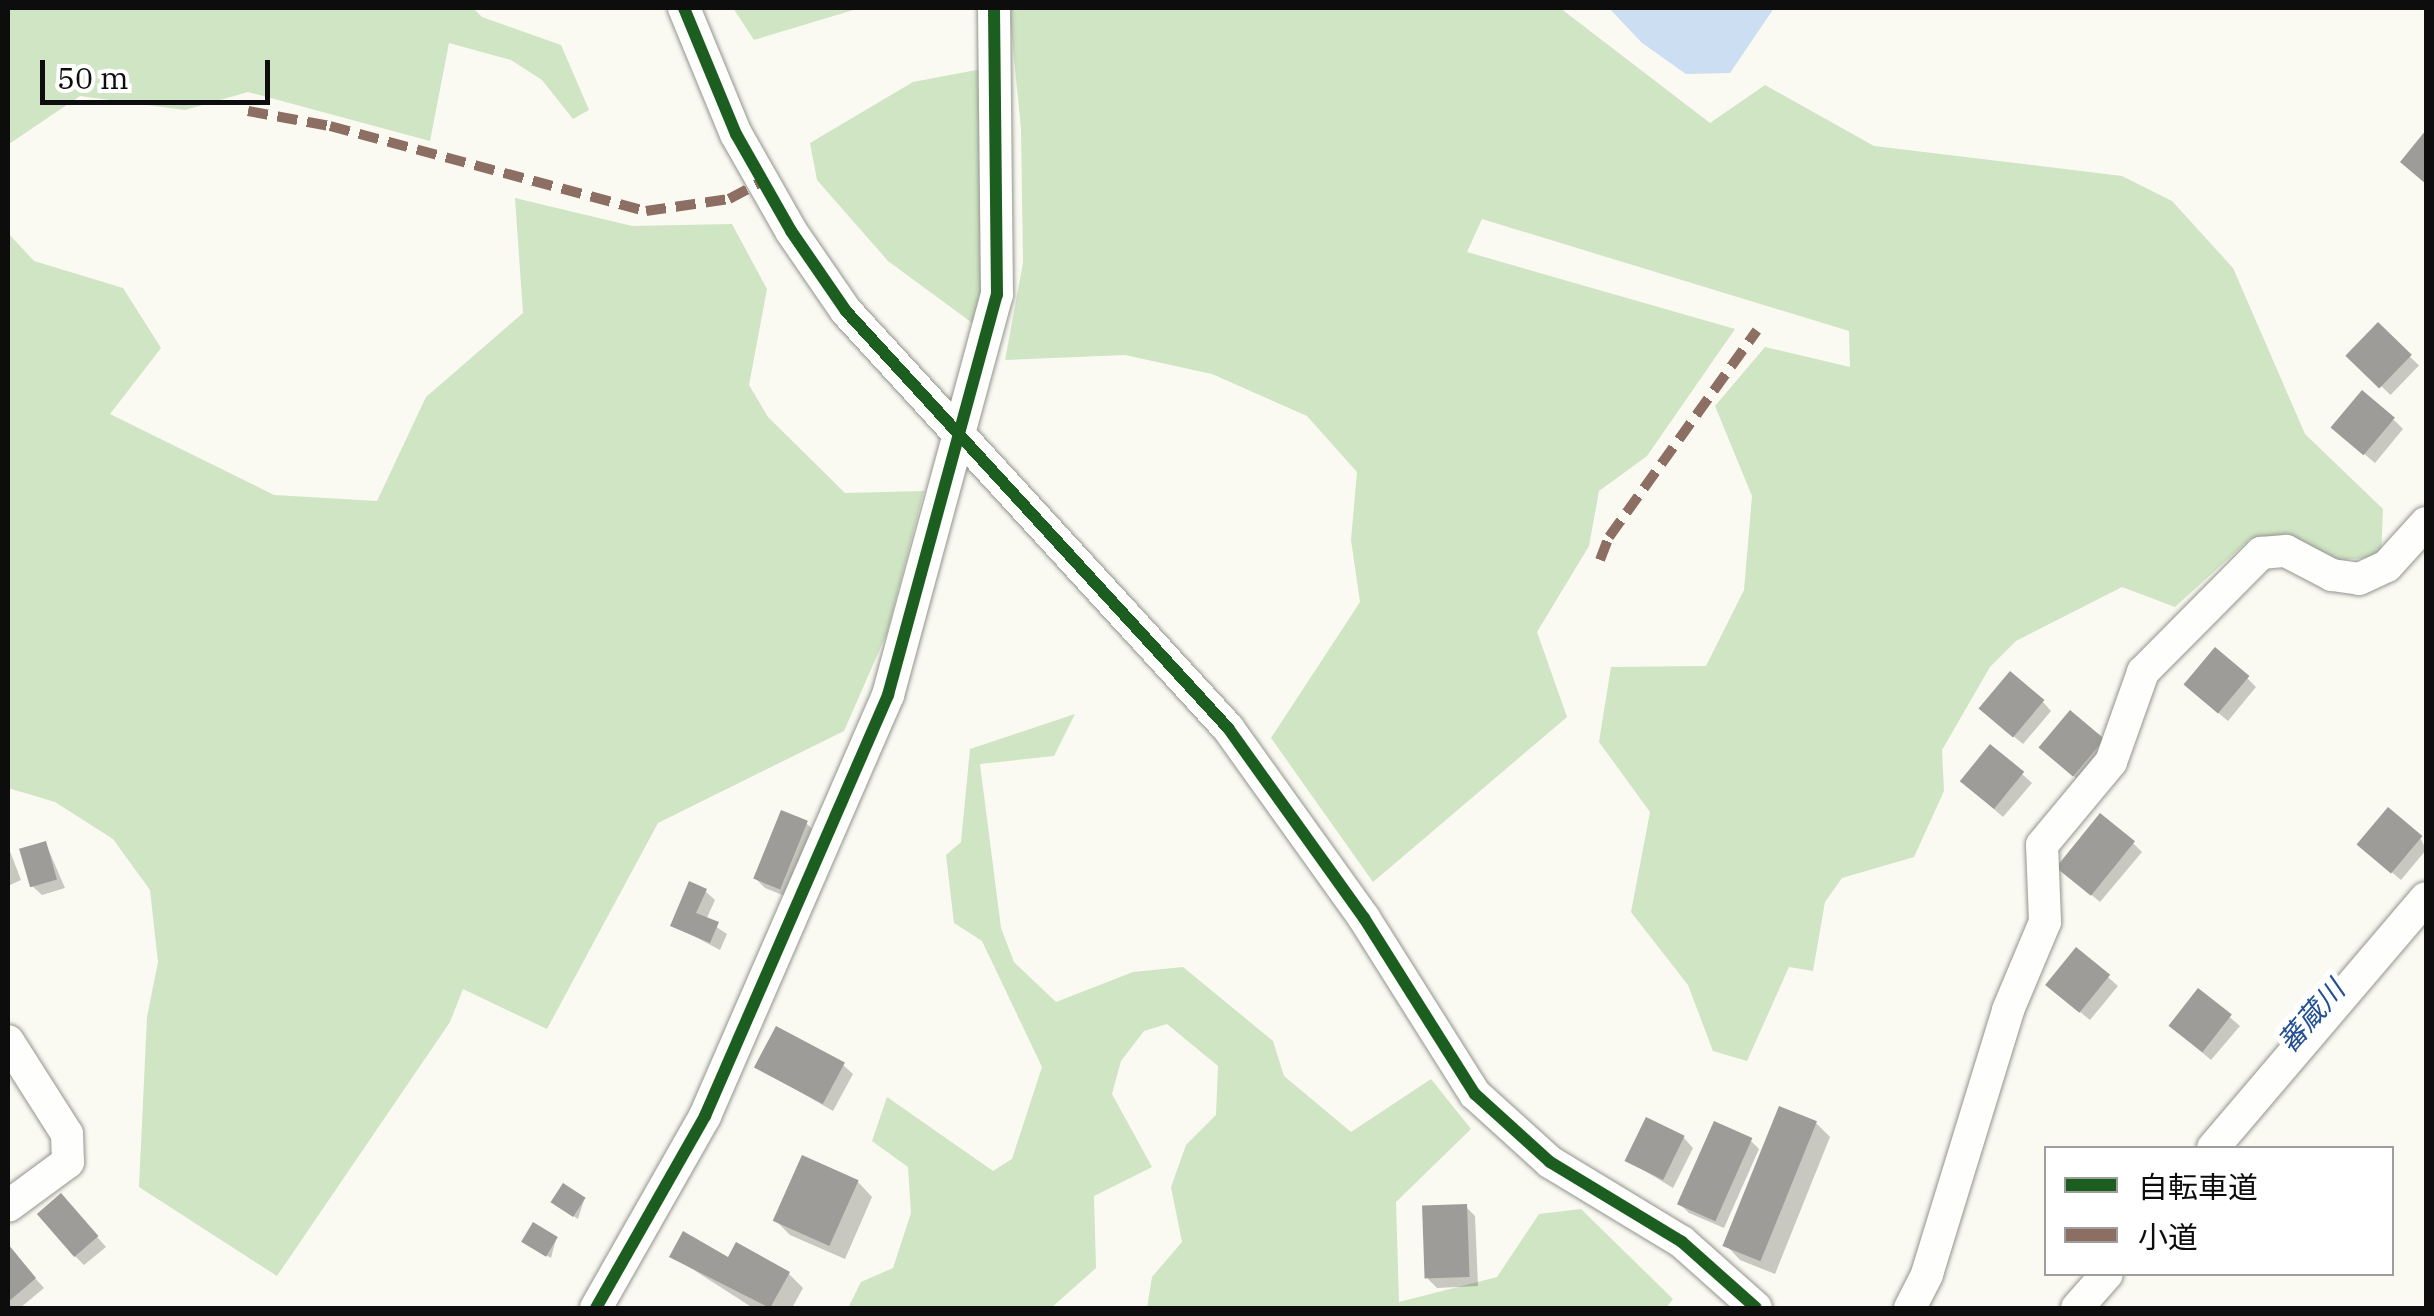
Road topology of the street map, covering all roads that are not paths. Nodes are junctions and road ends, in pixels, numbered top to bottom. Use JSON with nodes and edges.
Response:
{"nodes":[{"id":1,"x":684,"y":8,"type":"edge"},
{"id":2,"x":994,"y":8,"type":"edge"},
{"id":3,"x":961,"y":440,"type":"junction"},
{"id":4,"x":2426,"y":523,"type":"edge"},
{"id":5,"x":2426,"y":898,"type":"edge"},
{"id":6,"x":8,"y":1041,"type":"edge"},
{"id":7,"x":2215,"y":1146,"type":"edge"},
{"id":8,"x":8,"y":1206,"type":"edge"},
{"id":9,"x":2104,"y":1276,"type":"edge"},
{"id":10,"x":596,"y":1308,"type":"edge"},
{"id":11,"x":1756,"y":1308,"type":"edge"},
{"id":12,"x":1910,"y":1308,"type":"edge"},
{"id":13,"x":2077,"y":1308,"type":"edge"}],
"edges":[{"from":1,"to":3,"type":"street"},
{"from":2,"to":3,"type":"street"},
{"from":3,"to":10,"type":"street"},
{"from":3,"to":11,"type":"street"},
{"from":4,"to":12,"type":"street"},
{"from":5,"to":7,"type":"street"},
{"from":6,"to":8,"type":"street"},
{"from":9,"to":13,"type":"street"}]}
